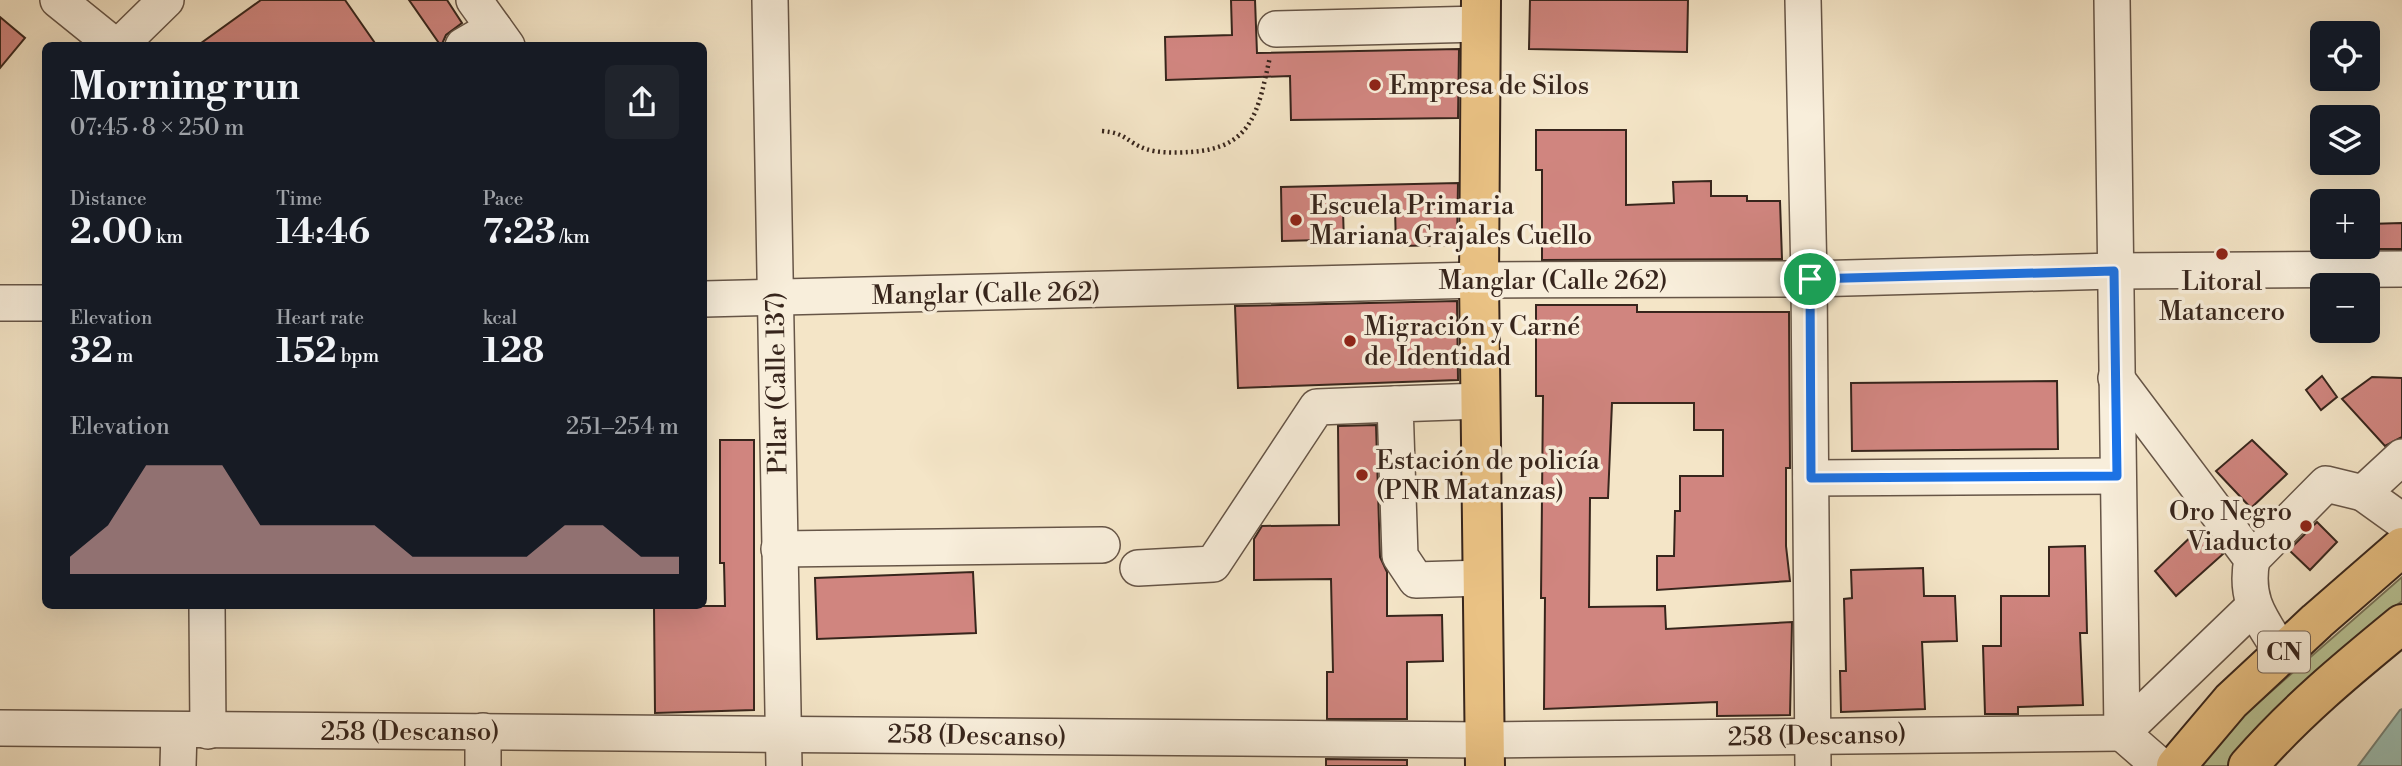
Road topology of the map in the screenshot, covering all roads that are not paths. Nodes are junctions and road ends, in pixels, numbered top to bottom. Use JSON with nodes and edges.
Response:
{"nodes":[{"id":1,"x":58,"y":0,"type":"edge"},
{"id":2,"x":166,"y":0,"type":"edge"},
{"id":3,"x":474,"y":0,"type":"edge"},
{"id":4,"x":770,"y":0,"type":"edge"},
{"id":5,"x":1803,"y":0,"type":"edge"},
{"id":6,"x":2112,"y":0,"type":"edge"},
{"id":7,"x":1481,"y":12,"type":"edge"},
{"id":8,"x":1276,"y":29,"type":"road end"},
{"id":9,"x":500,"y":37,"type":"edge"},
{"id":10,"x":112,"y":42,"type":"edge"},
{"id":11,"x":121,"y":42,"type":"edge"},
{"id":12,"x":479,"y":42,"type":"edge"},
{"id":13,"x":2402,"y":269,"type":"edge"},
{"id":14,"x":2114,"y":271,"type":"junction"},
{"id":15,"x":1810,"y":279,"type":"junction"},
{"id":16,"x":1479,"y":280,"type":"junction"},
{"id":17,"x":774,"y":298,"type":"junction"},
{"id":18,"x":707,"y":299,"type":"edge"},
{"id":19,"x":0,"y":303,"type":"edge"},
{"id":20,"x":42,"y":303,"type":"edge"},
{"id":21,"x":2116,"y":378,"type":"junction"},
{"id":22,"x":1481,"y":401,"type":"junction"},
{"id":23,"x":1395,"y":404,"type":"junction"},
{"id":24,"x":2402,"y":457,"type":"edge"},
{"id":25,"x":2117,"y":476,"type":"junction"},
{"id":26,"x":1811,"y":478,"type":"junction"},
{"id":27,"x":2363,"y":493,"type":"junction"},
{"id":28,"x":2402,"y":521,"type":"edge"},
{"id":29,"x":1102,"y":545,"type":"dead end"},
{"id":30,"x":2402,"y":547,"type":"edge"},
{"id":31,"x":779,"y":549,"type":"junction"},
{"id":32,"x":2252,"y":559,"type":"junction"},
{"id":33,"x":1138,"y":568,"type":"dead end"},
{"id":34,"x":1483,"y":578,"type":"junction"},
{"id":35,"x":2253,"y":607,"type":"junction"},
{"id":36,"x":207,"y":609,"type":"edge"},
{"id":37,"x":2402,"y":624,"type":"edge"},
{"id":38,"x":2282,"y":653,"type":"junction"},
{"id":39,"x":0,"y":729,"type":"edge"},
{"id":40,"x":193,"y":731,"type":"junction"},
{"id":41,"x":483,"y":731,"type":"junction"},
{"id":42,"x":2122,"y":733,"type":"junction"},
{"id":43,"x":783,"y":750,"type":"edge"},
{"id":44,"x":1813,"y":750,"type":"edge"},
{"id":45,"x":1485,"y":753,"type":"edge"},
{"id":46,"x":178,"y":766,"type":"edge"},
{"id":47,"x":483,"y":766,"type":"edge"},
{"id":48,"x":2160,"y":766,"type":"edge"},
{"id":49,"x":2176,"y":766,"type":"edge"},
{"id":50,"x":2248,"y":766,"type":"edge"}],
"edges":[{"from":1,"to":10,"type":"street"},
{"from":2,"to":11,"type":"street"},
{"from":3,"to":9,"type":"street"},
{"from":4,"to":17,"type":"street","name":"Pilar (Calle 137)"},
{"from":5,"to":15,"type":"street"},
{"from":6,"to":14,"type":"street"},
{"from":7,"to":8,"type":"street"},
{"from":7,"to":16,"type":"main road"},
{"from":9,"to":12,"type":"street"},
{"from":13,"to":14,"type":"street","name":"Manglar (Calle 262)"},
{"from":14,"to":15,"type":"street","name":"Manglar (Calle 262)"},
{"from":14,"to":21,"type":"street"},
{"from":15,"to":16,"type":"street","name":"Manglar (Calle 262)"},
{"from":15,"to":26,"type":"street"},
{"from":16,"to":17,"type":"street","name":"Manglar (Calle 262)"},
{"from":16,"to":22,"type":"main road"},
{"from":17,"to":18,"type":"street","name":"Manglar (Calle 262)"},
{"from":17,"to":31,"type":"street","name":"Pilar (Calle 137)"},
{"from":19,"to":20,"type":"street"},
{"from":21,"to":25,"type":"street"},
{"from":21,"to":32,"type":"street"},
{"from":22,"to":23,"type":"street"},
{"from":22,"to":34,"type":"main road"},
{"from":23,"to":33,"type":"street"},
{"from":23,"to":34,"type":"street"},
{"from":24,"to":27,"type":"street"},
{"from":25,"to":26,"type":"street"},
{"from":25,"to":42,"type":"street"},
{"from":26,"to":44,"type":"street"},
{"from":27,"to":28,"type":"street"},
{"from":27,"to":32,"type":"street"},
{"from":29,"to":31,"type":"street"},
{"from":30,"to":38,"type":"main road","number":"CN"},
{"from":31,"to":43,"type":"street","name":"Pilar (Calle 137)"},
{"from":32,"to":35,"type":"street"},
{"from":34,"to":45,"type":"main road"},
{"from":35,"to":38,"type":"street"},
{"from":35,"to":42,"type":"street"},
{"from":36,"to":40,"type":"street"},
{"from":37,"to":50,"type":"main road","number":"CN"},
{"from":38,"to":49,"type":"main road","number":"CN"},
{"from":39,"to":40,"type":"street","name":"258 (Descanso)"},
{"from":40,"to":41,"type":"street","name":"258 (Descanso)"},
{"from":40,"to":46,"type":"street"},
{"from":41,"to":43,"type":"street","name":"258 (Descanso)"},
{"from":41,"to":47,"type":"street"},
{"from":42,"to":44,"type":"street","name":"258 (Descanso)"},
{"from":42,"to":48,"type":"street"},
{"from":43,"to":45,"type":"street","name":"258 (Descanso)"},
{"from":44,"to":45,"type":"street","name":"258 (Descanso)"}]}
